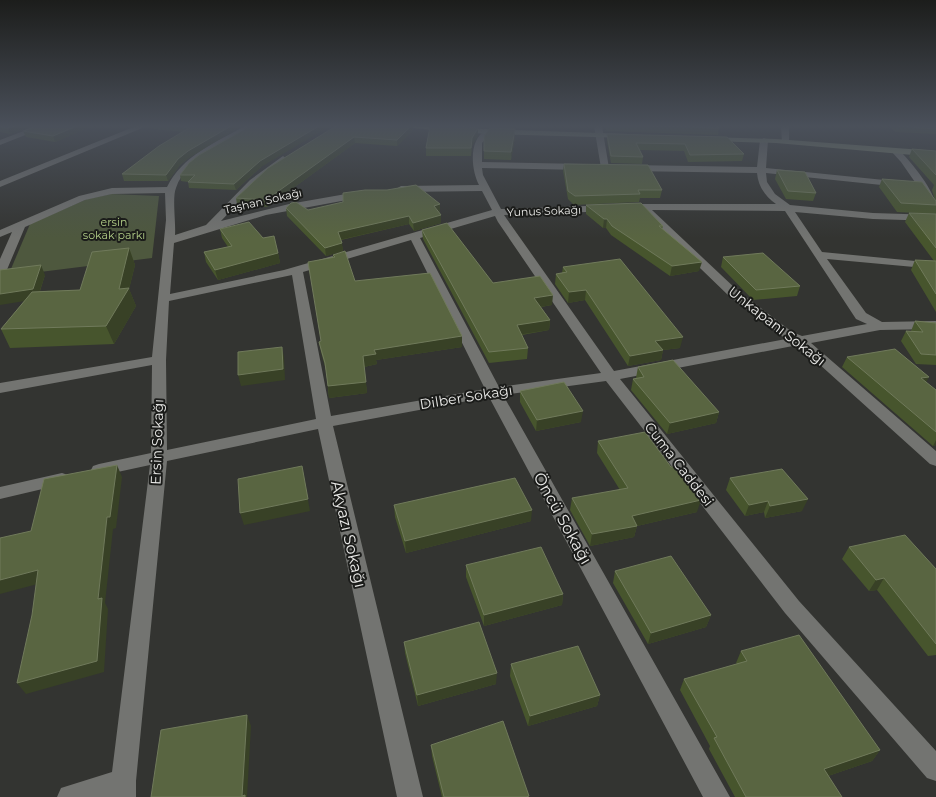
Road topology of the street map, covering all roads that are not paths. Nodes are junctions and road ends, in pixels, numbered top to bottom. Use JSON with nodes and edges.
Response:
{"nodes":[{"id":1,"x":51,"y":163,"type":"edge"},
{"id":2,"x":191,"y":163,"type":"edge"},
{"id":3,"x":277,"y":163,"type":"edge"},
{"id":4,"x":604,"y":163,"type":"edge"},
{"id":5,"x":762,"y":163,"type":"edge"},
{"id":6,"x":904,"y":163,"type":"edge"},
{"id":7,"x":478,"y":165,"type":"joint"},
{"id":8,"x":605,"y":168,"type":"junction"},
{"id":9,"x":761,"y":170,"type":"junction"},
{"id":10,"x":0,"y":184,"type":"edge"},
{"id":11,"x":923,"y":187,"type":"junction"},
{"id":12,"x":484,"y":188,"type":"junction"},
{"id":13,"x":170,"y":190,"type":"junction"},
{"id":14,"x":390,"y":190,"type":"edge"},
{"id":15,"x":371,"y":193,"type":"edge"},
{"id":16,"x":936,"y":206,"type":"edge"},
{"id":17,"x":643,"y":207,"type":"junction"},
{"id":18,"x":788,"y":208,"type":"junction"},
{"id":19,"x":497,"y":212,"type":"junction"},
{"id":20,"x":936,"y":218,"type":"edge"},
{"id":21,"x":21,"y":225,"type":"junction"},
{"id":22,"x":211,"y":226,"type":"junction"},
{"id":23,"x":0,"y":234,"type":"edge"},
{"id":24,"x":414,"y":236,"type":"junction"},
{"id":25,"x":168,"y":241,"type":"junction"},
{"id":26,"x":818,"y":255,"type":"junction"},
{"id":27,"x":936,"y":266,"type":"edge"},
{"id":28,"x":297,"y":269,"type":"junction"},
{"id":29,"x":0,"y":272,"type":"edge"},
{"id":30,"x":162,"y":300,"type":"junction"},
{"id":31,"x":936,"y":325,"type":"edge"},
{"id":32,"x":880,"y":326,"type":"junction"},
{"id":33,"x":800,"y":341,"type":"junction"},
{"id":34,"x":159,"y":360,"type":"junction"},
{"id":35,"x":610,"y":376,"type":"junction"},
{"id":36,"x":0,"y":388,"type":"edge"},
{"id":37,"x":494,"y":392,"type":"junction"},
{"id":38,"x":324,"y":422,"type":"junction"},
{"id":39,"x":159,"y":456,"type":"junction"},
{"id":40,"x":936,"y":460,"type":"edge"},
{"id":41,"x":0,"y":493,"type":"edge"},
{"id":42,"x":936,"y":769,"type":"edge"},
{"id":43,"x":123,"y":789,"type":"edge"},
{"id":44,"x":70,"y":797,"type":"edge"},
{"id":45,"x":410,"y":797,"type":"edge"},
{"id":46,"x":717,"y":797,"type":"edge"}],
"edges":[{"from":1,"to":10,"type":"street"},
{"from":2,"to":13,"type":"street"},
{"from":3,"to":22,"type":"street"},
{"from":4,"to":8,"type":"street"},
{"from":5,"to":9,"type":"street"},
{"from":6,"to":11,"type":"street"},
{"from":7,"to":8,"type":"street"},
{"from":7,"to":12,"type":"street","name":"Cuma Caddesi"},
{"from":8,"to":9,"type":"street"},
{"from":9,"to":11,"type":"street"},
{"from":9,"to":18,"type":"street"},
{"from":11,"to":16,"type":"street"},
{"from":12,"to":14,"type":"street"},
{"from":12,"to":19,"type":"street","name":"Cuma Caddesi"},
{"from":13,"to":21,"type":"street"},
{"from":13,"to":25,"type":"street","name":"Ersin Sokağı"},
{"from":15,"to":22,"type":"street","name":"Taşhan Sokağı"},
{"from":17,"to":18,"type":"street","name":"Yunus Sokağı"},
{"from":17,"to":19,"type":"street","name":"Yunus Sokağı"},
{"from":17,"to":33,"type":"street","name":"Unkapanı Sokağı"},
{"from":18,"to":20,"type":"street","name":"Yunus Sokağı"},
{"from":18,"to":26,"type":"street"},
{"from":19,"to":24,"type":"street","name":"Yunus Sokağı"},
{"from":19,"to":35,"type":"street","name":"Cuma Caddesi"},
{"from":21,"to":23,"type":"street"},
{"from":21,"to":29,"type":"street"},
{"from":22,"to":25,"type":"street","name":"Taşhan Sokağı"},
{"from":24,"to":28,"type":"street","name":"Yunus Sokağı"},
{"from":24,"to":37,"type":"street","name":"Öncü Sokağı"},
{"from":25,"to":30,"type":"street","name":"Ersin Sokağı"},
{"from":26,"to":27,"type":"street"},
{"from":26,"to":32,"type":"street"},
{"from":28,"to":30,"type":"street","name":"Yunus Sokağı"},
{"from":28,"to":38,"type":"street","name":"Akyazı Sokağı"},
{"from":30,"to":34,"type":"street","name":"Ersin Sokağı"},
{"from":31,"to":32,"type":"street","name":"Dilber Sokağı"},
{"from":32,"to":33,"type":"street","name":"Dilber Sokağı"},
{"from":33,"to":35,"type":"street","name":"Dilber Sokağı"},
{"from":33,"to":40,"type":"street","name":"Unkapanı Sokağı"},
{"from":34,"to":36,"type":"street"},
{"from":34,"to":39,"type":"street","name":"Ersin Sokağı"},
{"from":35,"to":37,"type":"street","name":"Dilber Sokağı"},
{"from":35,"to":42,"type":"street","name":"Cuma Caddesi"},
{"from":37,"to":38,"type":"street","name":"Dilber Sokağı"},
{"from":37,"to":46,"type":"street","name":"Öncü Sokağı"},
{"from":38,"to":39,"type":"street","name":"Dilber Sokağı"},
{"from":38,"to":45,"type":"street","name":"Akyazı Sokağı"},
{"from":39,"to":41,"type":"street","name":"Dilber Sokağı"},
{"from":39,"to":43,"type":"street","name":"Ersin Sokağı"},
{"from":43,"to":44,"type":"street"}]}
